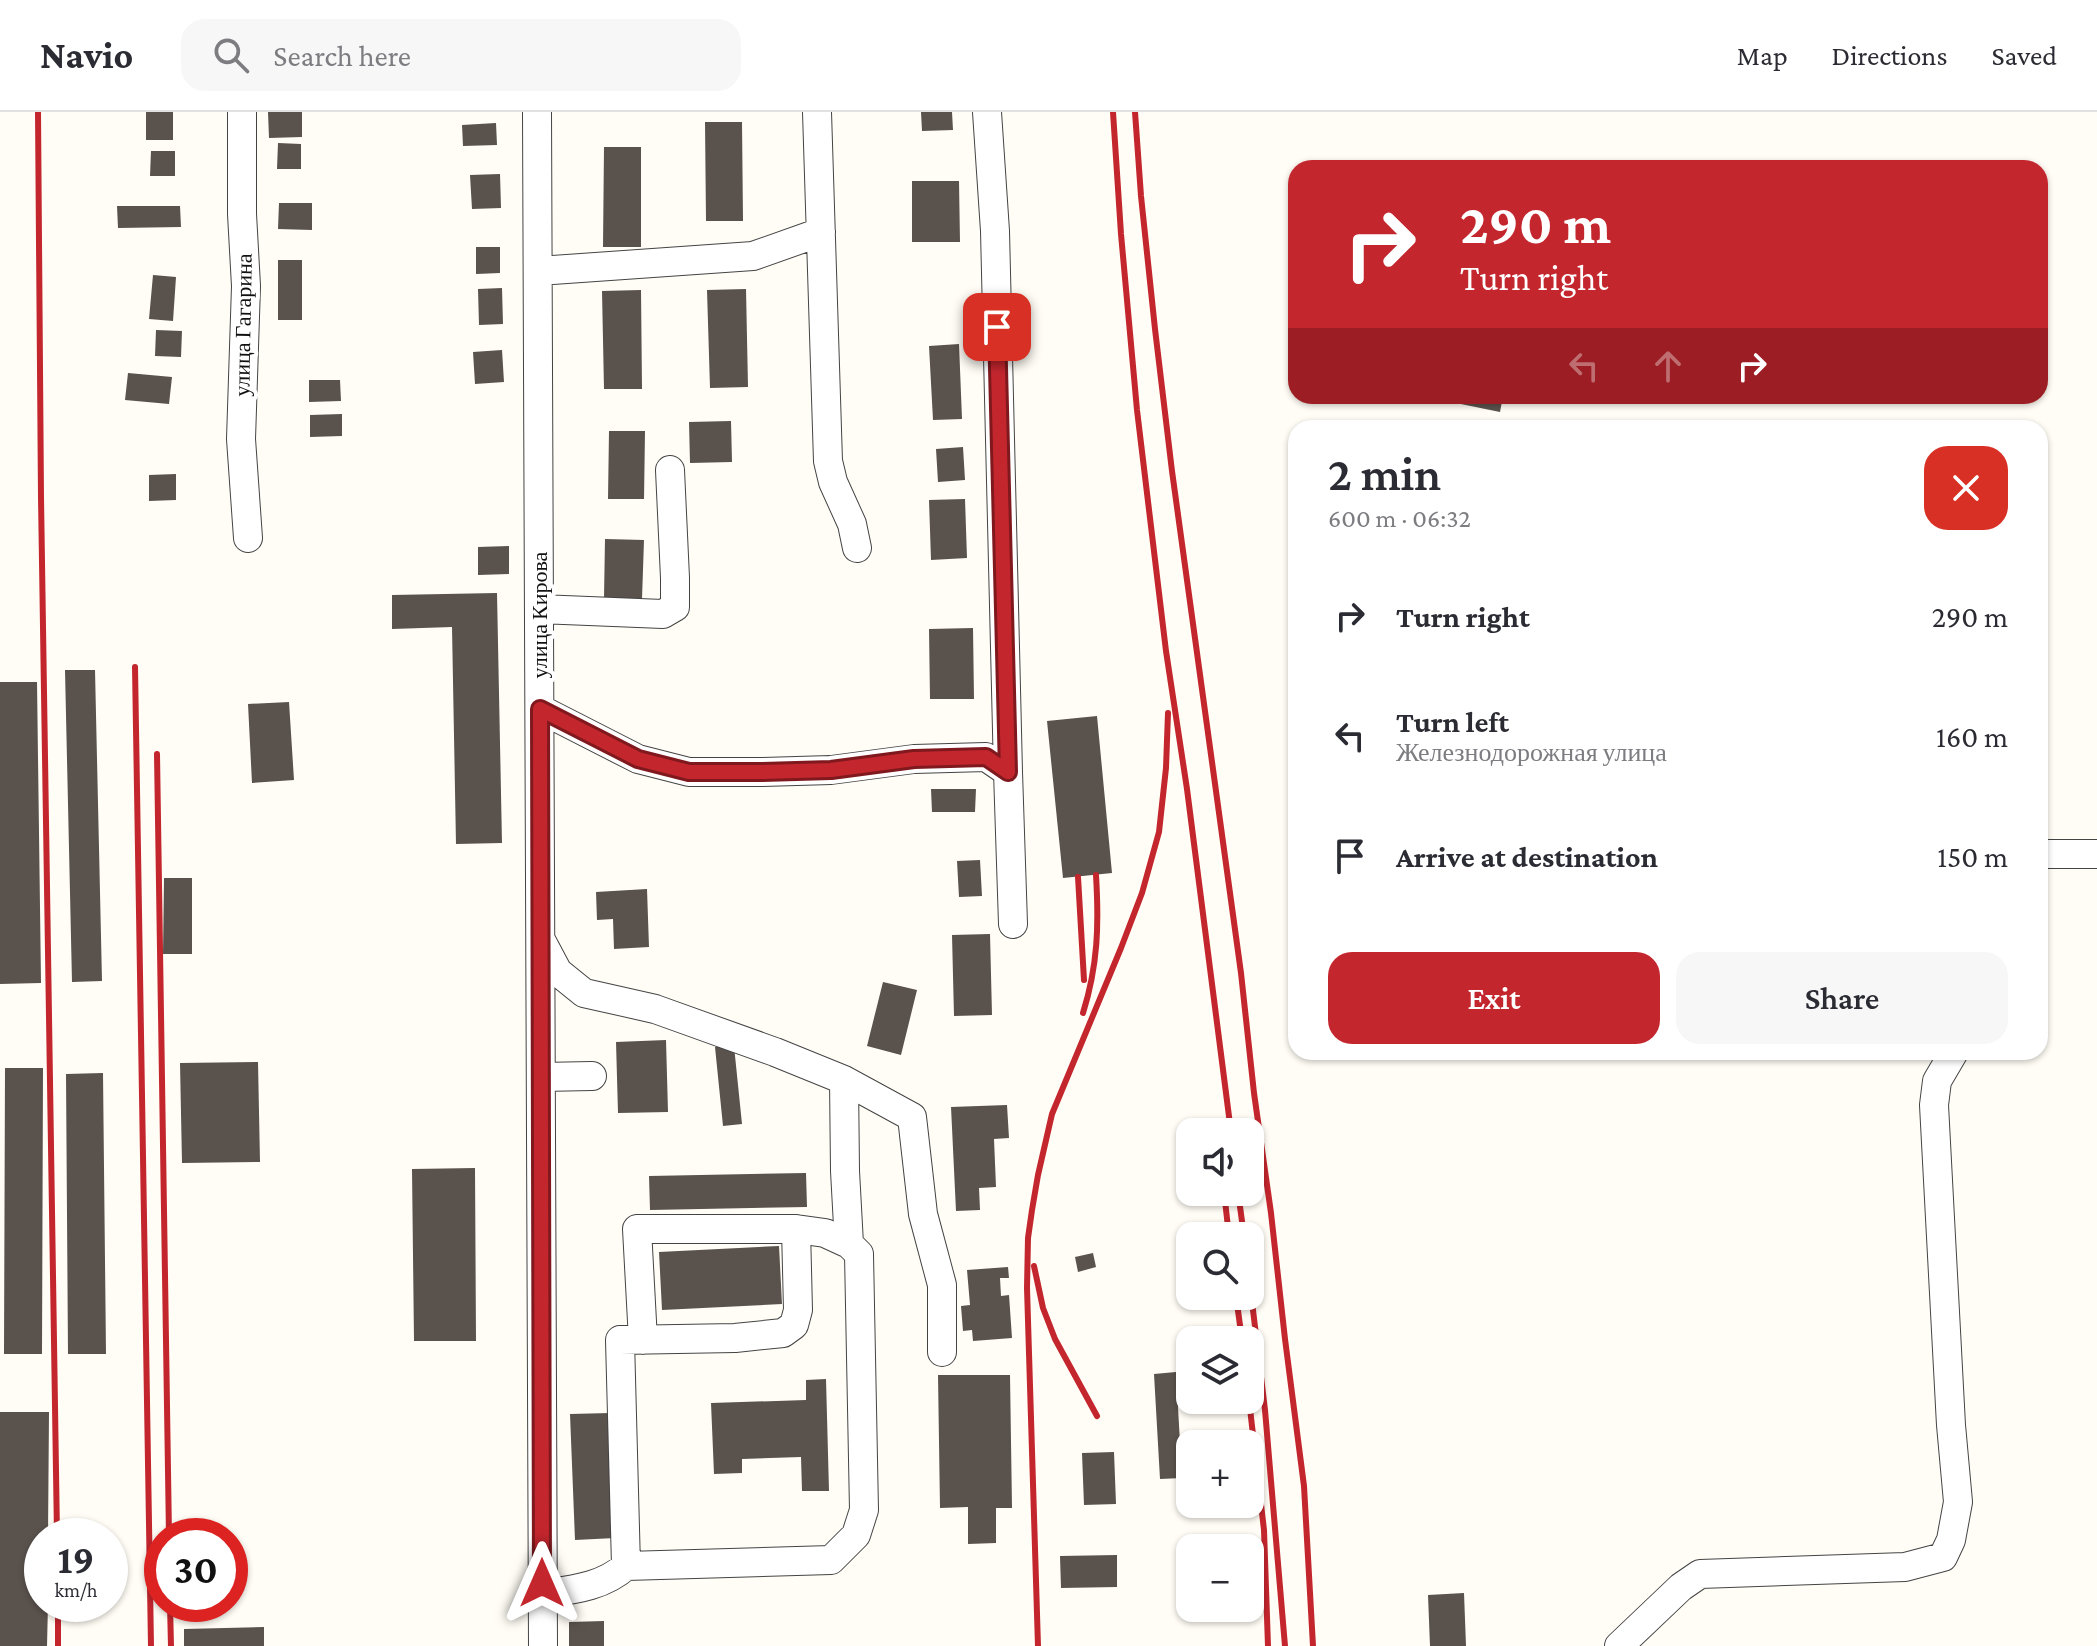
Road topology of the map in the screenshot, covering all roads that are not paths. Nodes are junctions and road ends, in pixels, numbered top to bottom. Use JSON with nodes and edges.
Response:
{"nodes":[{"id":1,"x":242,"y":112,"type":"edge"},
{"id":2,"x":537,"y":112,"type":"edge"},
{"id":3,"x":817,"y":112,"type":"edge"},
{"id":4,"x":987,"y":112,"type":"edge"},
{"id":5,"x":821,"y":232,"type":"junction"},
{"id":6,"x":538,"y":271,"type":"junction"},
{"id":7,"x":670,"y":470,"type":"dead end"},
{"id":8,"x":248,"y":538,"type":"dead end"},
{"id":9,"x":857,"y":548,"type":"dead end"},
{"id":10,"x":539,"y":609,"type":"junction"},
{"id":11,"x":540,"y":709,"type":"junction"},
{"id":12,"x":1008,"y":772,"type":"junction"},
{"id":13,"x":2048,"y":854,"type":"edge"},
{"id":14,"x":2097,"y":854,"type":"edge"},
{"id":15,"x":1013,"y":924,"type":"dead end"},
{"id":16,"x":541,"y":940,"type":"junction"},
{"id":17,"x":1949,"y":1060,"type":"edge"},
{"id":18,"x":592,"y":1076,"type":"dead end"},
{"id":19,"x":541,"y":1077,"type":"junction"},
{"id":20,"x":844,"y":1080,"type":"junction"},
{"id":21,"x":796,"y":1229,"type":"junction"},
{"id":22,"x":849,"y":1244,"type":"junction"},
{"id":23,"x":643,"y":1340,"type":"junction"},
{"id":24,"x":942,"y":1352,"type":"dead end"},
{"id":25,"x":626,"y":1566,"type":"junction"},
{"id":26,"x":550,"y":1593,"type":"dead end"},
{"id":27,"x":543,"y":1646,"type":"edge"},
{"id":28,"x":1619,"y":1646,"type":"edge"}],
"edges":[{"from":1,"to":8,"type":"street","name":"улица Гагарина"},
{"from":2,"to":6,"type":"street","name":"улица Кирова"},
{"from":3,"to":5,"type":"street"},
{"from":4,"to":12,"type":"street"},
{"from":5,"to":6,"type":"street"},
{"from":5,"to":9,"type":"street"},
{"from":6,"to":10,"type":"street","name":"улица Кирова"},
{"from":7,"to":10,"type":"street"},
{"from":10,"to":11,"type":"street","name":"улица Кирова"},
{"from":11,"to":12,"type":"street"},
{"from":11,"to":16,"type":"street","name":"улица Кирова"},
{"from":12,"to":15,"type":"street"},
{"from":13,"to":14,"type":"street"},
{"from":16,"to":19,"type":"street","name":"улица Кирова"},
{"from":16,"to":20,"type":"street"},
{"from":17,"to":28,"type":"street"},
{"from":18,"to":19,"type":"street"},
{"from":19,"to":27,"type":"street","name":"улица Кирова"},
{"from":20,"to":22,"type":"street"},
{"from":20,"to":24,"type":"street"},
{"from":21,"to":22,"type":"street"},
{"from":21,"to":23,"type":"street"},
{"from":21,"to":23,"type":"street"},
{"from":22,"to":25,"type":"street"},
{"from":23,"to":25,"type":"street"},
{"from":25,"to":26,"type":"street"}]}
